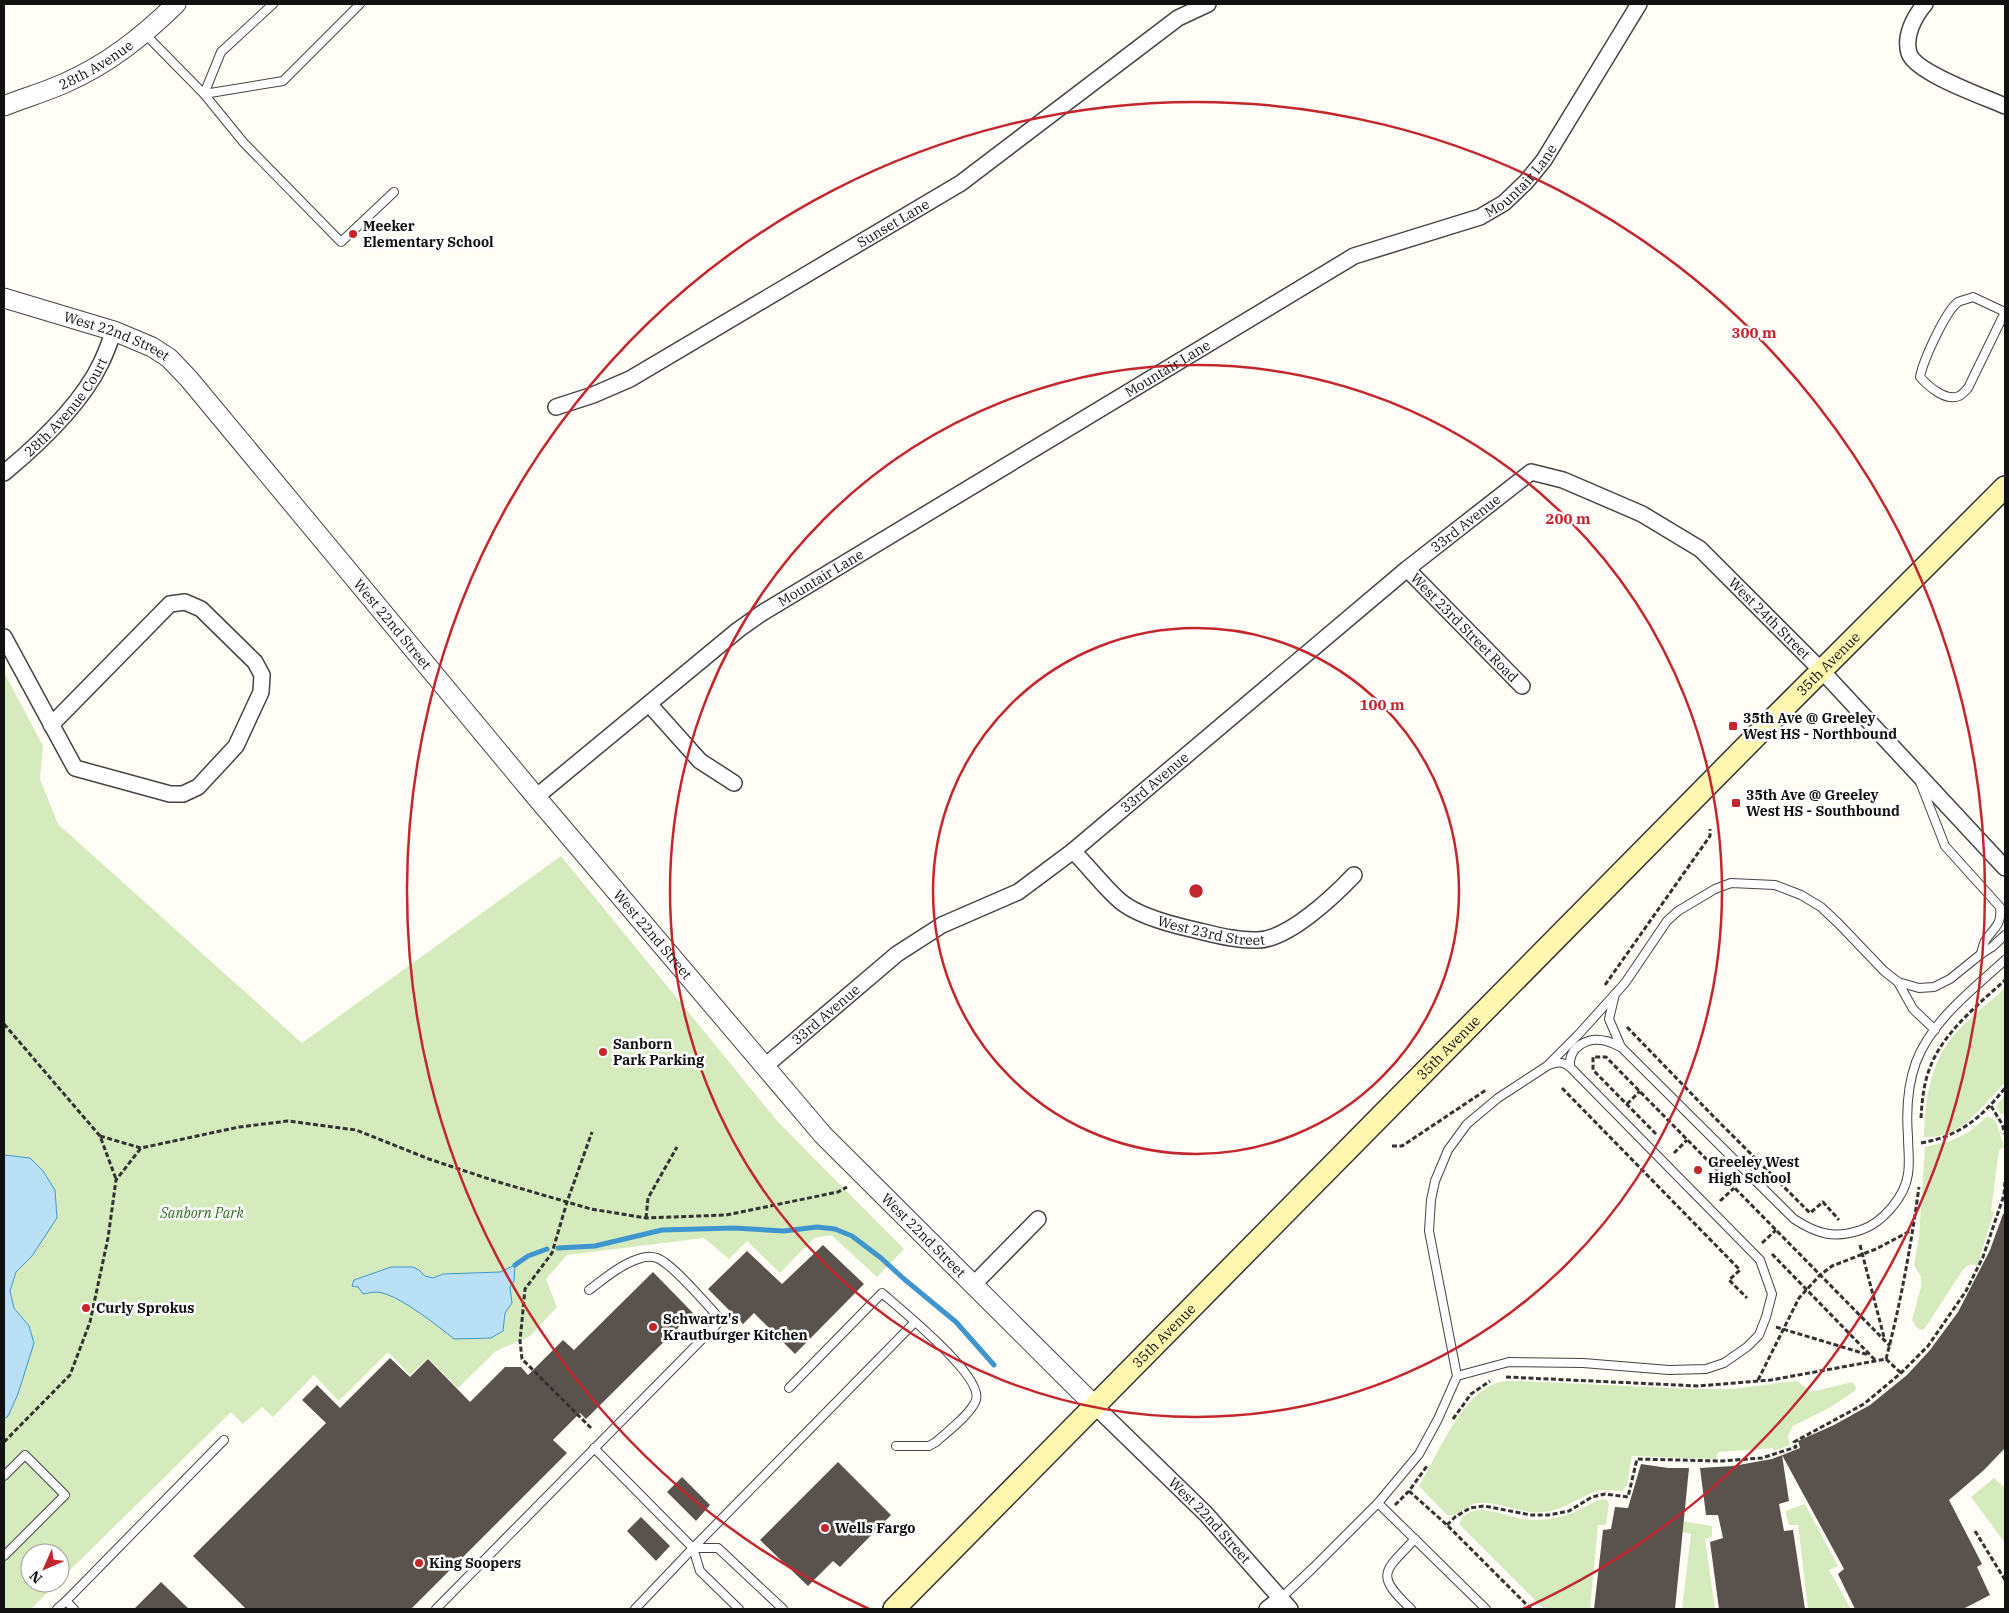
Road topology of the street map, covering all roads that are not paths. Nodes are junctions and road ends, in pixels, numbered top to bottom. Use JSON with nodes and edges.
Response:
{"nodes":[{"id":1,"x":176,"y":4,"type":"edge"},
{"id":2,"x":273,"y":4,"type":"edge"},
{"id":3,"x":360,"y":4,"type":"edge"},
{"id":4,"x":1208,"y":4,"type":"edge"},
{"id":5,"x":1639,"y":4,"type":"edge"},
{"id":6,"x":1925,"y":4,"type":"edge"},
{"id":7,"x":145,"y":34,"type":"junction"},
{"id":8,"x":204,"y":94,"type":"junction"},
{"id":9,"x":4,"y":106,"type":"edge"},
{"id":10,"x":2005,"y":106,"type":"edge"},
{"id":11,"x":394,"y":192,"type":"dead end"},
{"id":12,"x":4,"y":298,"type":"edge"},
{"id":13,"x":2005,"y":312,"type":"edge"},
{"id":14,"x":114,"y":331,"type":"junction"},
{"id":15,"x":556,"y":407,"type":"dead end"},
{"id":16,"x":1531,"y":472,"type":"joint"},
{"id":17,"x":4,"y":473,"type":"edge"},
{"id":18,"x":2005,"y":488,"type":"edge"},
{"id":19,"x":1407,"y":569,"type":"junction"},
{"id":20,"x":4,"y":637,"type":"edge"},
{"id":21,"x":1822,"y":671,"type":"junction"},
{"id":22,"x":1522,"y":686,"type":"dead end"},
{"id":23,"x":649,"y":704,"type":"junction"},
{"id":24,"x":51,"y":725,"type":"junction"},
{"id":25,"x":1915,"y":770,"type":"junction"},
{"id":26,"x":734,"y":783,"type":"dead end"},
{"id":27,"x":536,"y":797,"type":"junction"},
{"id":28,"x":1073,"y":851,"type":"junction"},
{"id":29,"x":2005,"y":868,"type":"edge"},
{"id":30,"x":1354,"y":875,"type":"dead end"},
{"id":31,"x":2005,"y":935,"type":"edge"},
{"id":32,"x":1980,"y":954,"type":"junction"},
{"id":33,"x":2005,"y":960,"type":"edge"},
{"id":34,"x":1898,"y":982,"type":"junction"},
{"id":35,"x":1615,"y":994,"type":"junction"},
{"id":36,"x":1934,"y":1030,"type":"junction"},
{"id":37,"x":1621,"y":1048,"type":"junction"},
{"id":38,"x":1547,"y":1066,"type":"junction"},
{"id":39,"x":764,"y":1067,"type":"junction"},
{"id":40,"x":1570,"y":1067,"type":"junction"},
{"id":41,"x":1038,"y":1219,"type":"dead end"},
{"id":42,"x":973,"y":1285,"type":"junction"},
{"id":43,"x":588,"y":1290,"type":"dead end"},
{"id":44,"x":915,"y":1322,"type":"junction"},
{"id":45,"x":1457,"y":1376,"type":"junction"},
{"id":46,"x":789,"y":1388,"type":"dead end"},
{"id":47,"x":1096,"y":1406,"type":"junction"},
{"id":48,"x":224,"y":1440,"type":"dead end"},
{"id":49,"x":896,"y":1446,"type":"dead end"},
{"id":50,"x":594,"y":1448,"type":"junction"},
{"id":51,"x":4,"y":1476,"type":"edge"},
{"id":52,"x":1378,"y":1503,"type":"junction"},
{"id":53,"x":1415,"y":1539,"type":"junction"},
{"id":54,"x":692,"y":1548,"type":"junction"},
{"id":55,"x":4,"y":1556,"type":"edge"},
{"id":56,"x":66,"y":1601,"type":"junction"},
{"id":57,"x":1285,"y":1604,"type":"edge"},
{"id":58,"x":57,"y":1609,"type":"edge"},
{"id":59,"x":74,"y":1609,"type":"edge"},
{"id":60,"x":436,"y":1609,"type":"edge"},
{"id":61,"x":635,"y":1609,"type":"edge"},
{"id":62,"x":739,"y":1609,"type":"edge"},
{"id":63,"x":783,"y":1609,"type":"edge"},
{"id":64,"x":894,"y":1609,"type":"edge"},
{"id":65,"x":1268,"y":1609,"type":"edge"},
{"id":66,"x":1411,"y":1609,"type":"edge"},
{"id":67,"x":1486,"y":1609,"type":"edge"}],
"edges":[{"from":1,"to":7,"type":"street","name":"28th Avenue"},
{"from":2,"to":8,"type":"lane"},
{"from":3,"to":8,"type":"lane"},
{"from":4,"to":15,"type":"street","name":"Sunset Lane"},
{"from":5,"to":23,"type":"street","name":"Mountair Lane"},
{"from":6,"to":10,"type":"street"},
{"from":7,"to":8,"type":"lane"},
{"from":7,"to":9,"type":"street","name":"28th Avenue"},
{"from":8,"to":11,"type":"lane"},
{"from":12,"to":14,"type":"street","name":"West 22nd Street"},
{"from":13,"to":13,"type":"lane"},
{"from":14,"to":17,"type":"street","name":"28th Avenue Court"},
{"from":14,"to":27,"type":"street","name":"West 22nd Street"},
{"from":16,"to":19,"type":"street","name":"33rd Avenue"},
{"from":16,"to":21,"type":"street","name":"West 24th Street"},
{"from":18,"to":21,"type":"main road","name":"35th Avenue"},
{"from":19,"to":22,"type":"street","name":"West 23rd Street Road"},
{"from":19,"to":28,"type":"street","name":"33rd Avenue"},
{"from":20,"to":24,"type":"street"},
{"from":21,"to":25,"type":"street","name":"West 24th Street"},
{"from":21,"to":47,"type":"main road","name":"35th Avenue"},
{"from":23,"to":26,"type":"street"},
{"from":23,"to":27,"type":"street","name":"Mountair Lane"},
{"from":24,"to":24,"type":"street"},
{"from":25,"to":29,"type":"street","name":"West 24th Street"},
{"from":25,"to":32,"type":"lane"},
{"from":27,"to":39,"type":"street","name":"West 22nd Street"},
{"from":28,"to":30,"type":"street","name":"West 23rd Street"},
{"from":28,"to":39,"type":"street","name":"33rd Avenue"},
{"from":31,"to":32,"type":"lane"},
{"from":32,"to":34,"type":"lane"},
{"from":33,"to":36,"type":"lane"},
{"from":34,"to":35,"type":"lane"},
{"from":34,"to":36,"type":"lane"},
{"from":35,"to":37,"type":"lane"},
{"from":35,"to":38,"type":"lane"},
{"from":36,"to":37,"type":"lane"},
{"from":37,"to":40,"type":"lane"},
{"from":38,"to":40,"type":"lane"},
{"from":38,"to":45,"type":"lane"},
{"from":39,"to":42,"type":"street","name":"West 22nd Street"},
{"from":40,"to":45,"type":"lane"},
{"from":41,"to":42,"type":"street"},
{"from":42,"to":47,"type":"street","name":"West 22nd Street"},
{"from":43,"to":50,"type":"lane"},
{"from":44,"to":46,"type":"lane"},
{"from":44,"to":49,"type":"lane"},
{"from":44,"to":54,"type":"lane"},
{"from":45,"to":52,"type":"lane"},
{"from":47,"to":57,"type":"street","name":"West 22nd Street"},
{"from":47,"to":64,"type":"main road","name":"35th Avenue"},
{"from":48,"to":56,"type":"lane"},
{"from":50,"to":54,"type":"lane"},
{"from":50,"to":60,"type":"lane"},
{"from":51,"to":55,"type":"lane"},
{"from":52,"to":53,"type":"lane"},
{"from":52,"to":57,"type":"lane"},
{"from":53,"to":66,"type":"lane"},
{"from":53,"to":67,"type":"lane"},
{"from":54,"to":61,"type":"lane"},
{"from":54,"to":62,"type":"lane"},
{"from":54,"to":63,"type":"lane"},
{"from":56,"to":58,"type":"lane"},
{"from":56,"to":59,"type":"lane"},
{"from":57,"to":65,"type":"street"}]}
